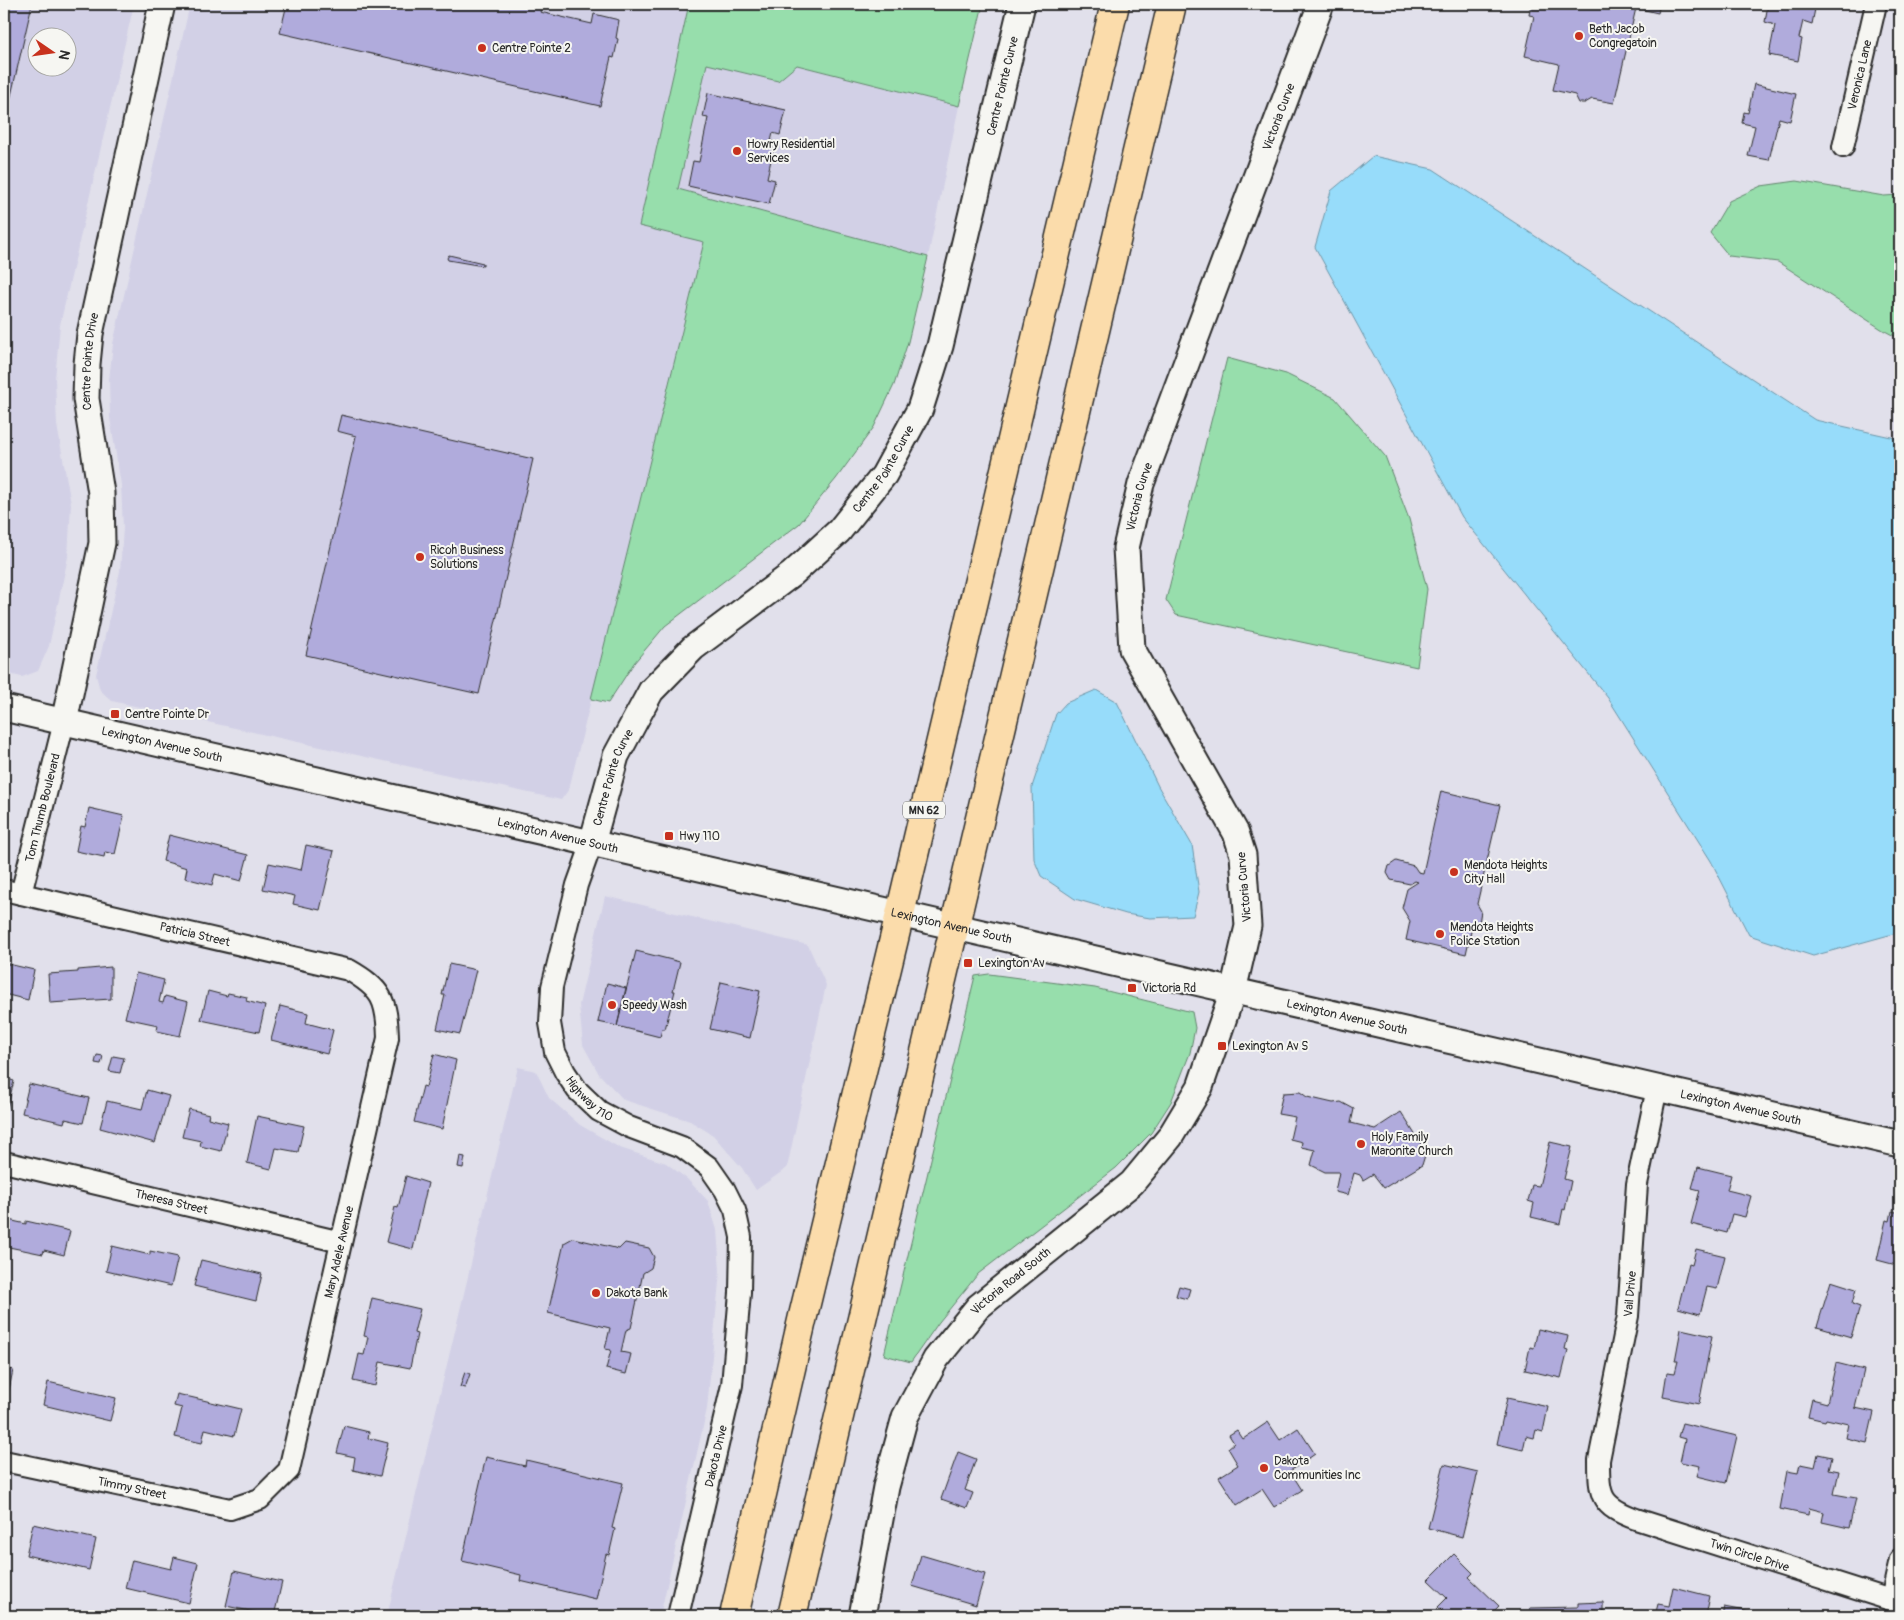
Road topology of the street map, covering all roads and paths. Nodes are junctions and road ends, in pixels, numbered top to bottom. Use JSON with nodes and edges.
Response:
{"nodes":[{"id":1,"x":162,"y":4,"type":"edge"},
{"id":2,"x":1022,"y":4,"type":"edge"},
{"id":3,"x":1115,"y":4,"type":"edge"},
{"id":4,"x":1172,"y":4,"type":"edge"},
{"id":5,"x":1321,"y":4,"type":"edge"},
{"id":6,"x":1876,"y":4,"type":"edge"},
{"id":7,"x":1843,"y":146,"type":"dead end"},
{"id":8,"x":4,"y":708,"type":"edge"},
{"id":9,"x":64,"y":722,"type":"junction"},
{"id":10,"x":592,"y":843,"type":"junction"},
{"id":11,"x":12,"y":892,"type":"edge"},
{"id":12,"x":900,"y":914,"type":"junction"},
{"id":13,"x":954,"y":926,"type":"junction"},
{"id":14,"x":1233,"y":991,"type":"junction"},
{"id":15,"x":379,"y":994,"type":"joint"},
{"id":16,"x":1657,"y":1088,"type":"junction"},
{"id":17,"x":1900,"y":1144,"type":"edge"},
{"id":18,"x":4,"y":1162,"type":"edge"},
{"id":19,"x":341,"y":1242,"type":"junction"},
{"id":20,"x":740,"y":1293,"type":"joint"},
{"id":21,"x":4,"y":1461,"type":"edge"},
{"id":22,"x":1603,"y":1498,"type":"joint"},
{"id":23,"x":260,"y":1499,"type":"joint"},
{"id":24,"x":1900,"y":1559,"type":"edge"},
{"id":25,"x":1896,"y":1602,"type":"edge"},
{"id":26,"x":678,"y":1616,"type":"edge"},
{"id":27,"x":734,"y":1616,"type":"edge"},
{"id":28,"x":792,"y":1616,"type":"edge"},
{"id":29,"x":862,"y":1616,"type":"edge"}],
"edges":[{"from":1,"to":9,"type":"street","name":"Centre Pointe Drive"},
{"from":2,"to":10,"type":"street","name":"Centre Pointe Curve"},
{"from":3,"to":12,"type":"highway","number":"MN 62"},
{"from":4,"to":13,"type":"highway"},
{"from":5,"to":14,"type":"street","name":"Victoria Curve"},
{"from":6,"to":7,"type":"street","name":"Veronica Lane"},
{"from":8,"to":9,"type":"street","name":"Lexington Avenue South"},
{"from":9,"to":10,"type":"street","name":"Lexington Avenue South"},
{"from":9,"to":11,"type":"street","name":"Tom Thumb Boulevard"},
{"from":10,"to":12,"type":"street","name":"Lexington Avenue South"},
{"from":10,"to":20,"type":"street","name":"Highway 110"},
{"from":11,"to":15,"type":"street","name":"Patricia Street"},
{"from":12,"to":13,"type":"street","name":"Lexington Avenue South"},
{"from":12,"to":27,"type":"highway","number":"MN 62"},
{"from":13,"to":14,"type":"street","name":"Lexington Avenue South"},
{"from":13,"to":28,"type":"highway"},
{"from":14,"to":16,"type":"street","name":"Lexington Avenue South"},
{"from":14,"to":29,"type":"street","name":"Victoria Road South"},
{"from":15,"to":19,"type":"street","name":"Mary Adele Avenue"},
{"from":16,"to":17,"type":"street","name":"Lexington Avenue South"},
{"from":16,"to":22,"type":"street","name":"Vail Drive"},
{"from":18,"to":19,"type":"street","name":"Theresa Street"},
{"from":19,"to":23,"type":"street","name":"Mary Adele Avenue"},
{"from":20,"to":26,"type":"street","name":"Dakota Drive"},
{"from":21,"to":23,"type":"street","name":"Timmy Street"},
{"from":22,"to":25,"type":"street","name":"Twin Circle Drive"},
{"from":24,"to":25,"type":"street"}]}
